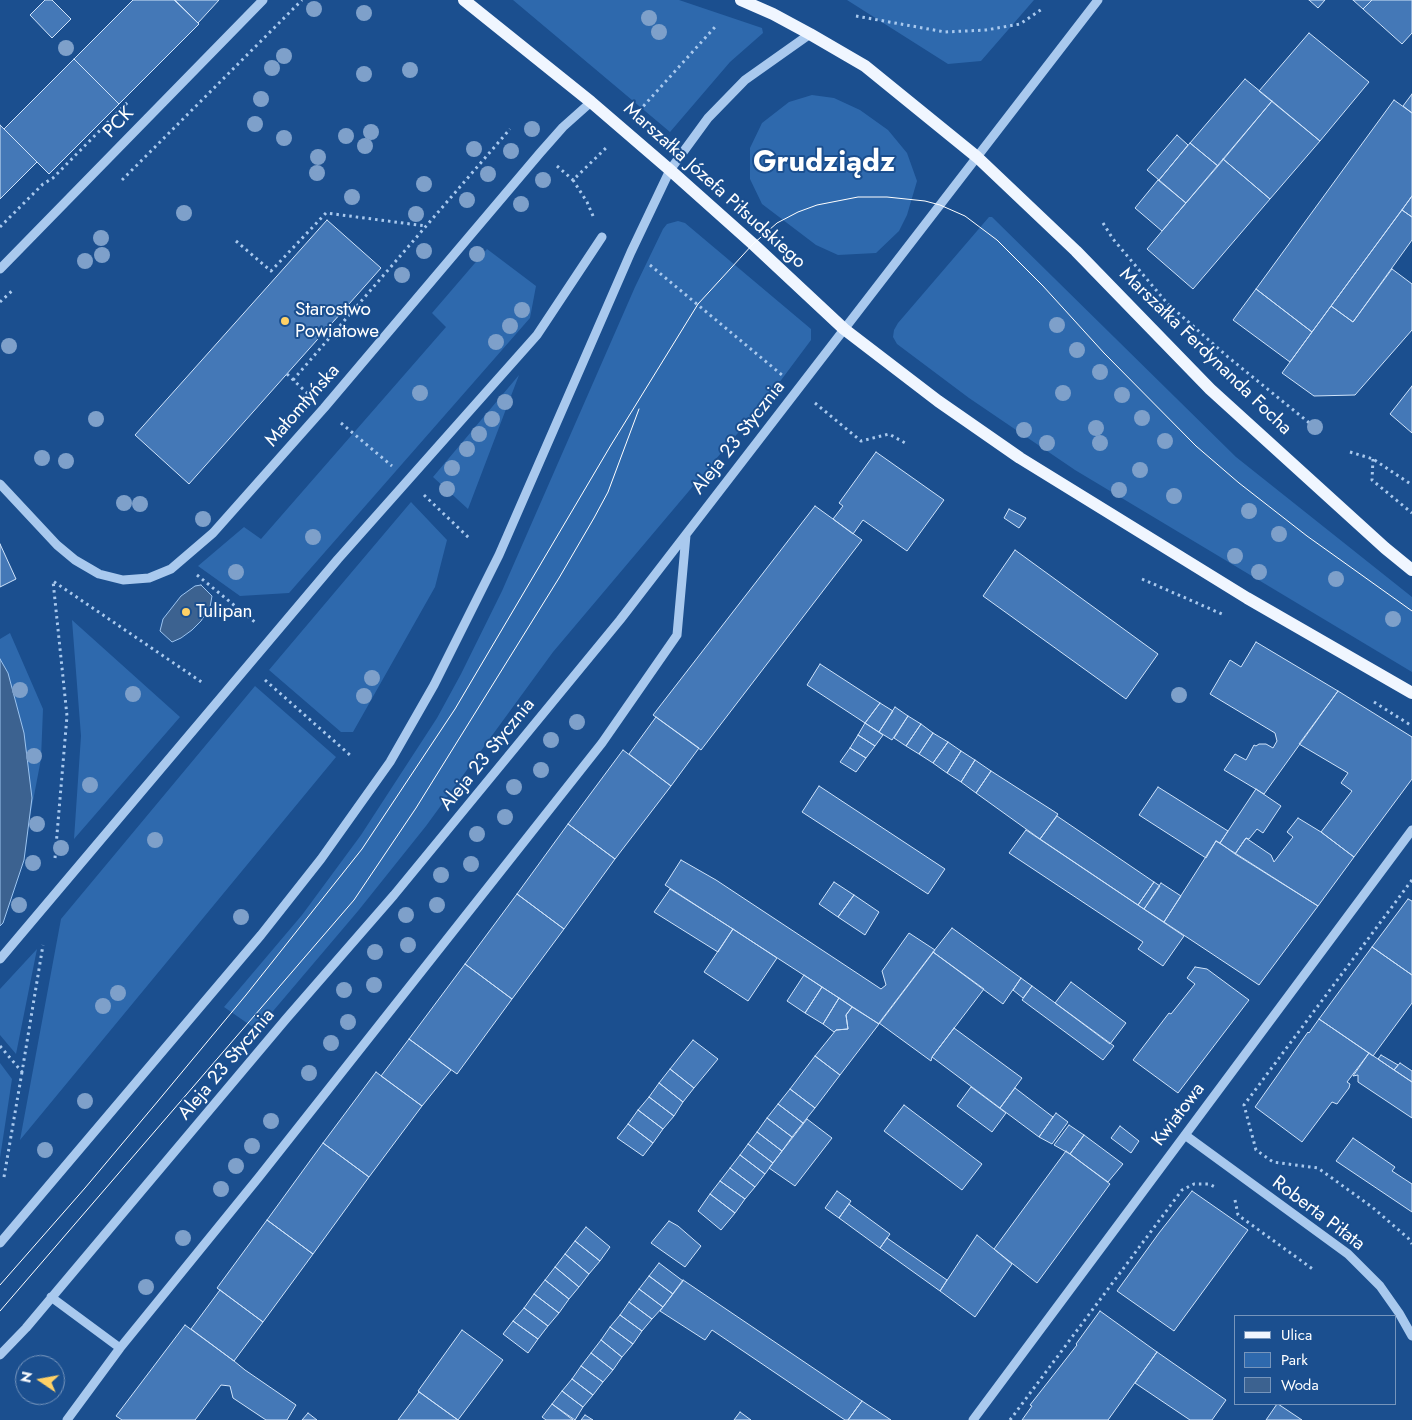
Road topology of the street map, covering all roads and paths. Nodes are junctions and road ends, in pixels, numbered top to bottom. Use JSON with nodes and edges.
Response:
{"nodes":[{"id":1,"x":263,"y":0,"type":"edge"},
{"id":2,"x":302,"y":0,"type":"edge"},
{"id":3,"x":464,"y":0,"type":"edge"},
{"id":4,"x":741,"y":0,"type":"edge"},
{"id":5,"x":1098,"y":0,"type":"edge"},
{"id":6,"x":1042,"y":9,"type":"dead end"},
{"id":7,"x":856,"y":16,"type":"dead end"},
{"id":8,"x":715,"y":27,"type":"dead end"},
{"id":9,"x":810,"y":34,"type":"junction"},
{"id":10,"x":129,"y":102,"type":"dead end"},
{"id":11,"x":591,"y":102,"type":"junction"},
{"id":12,"x":510,"y":129,"type":"dead end"},
{"id":13,"x":622,"y":129,"type":"junction"},
{"id":14,"x":977,"y":157,"type":"junction"},
{"id":15,"x":551,"y":161,"type":"dead end"},
{"id":16,"x":670,"y":170,"type":"junction"},
{"id":17,"x":573,"y":180,"type":"junction"},
{"id":18,"x":121,"y":181,"type":"dead end"},
{"id":19,"x":1103,"y":222,"type":"dead end"},
{"id":20,"x":427,"y":226,"type":"junction"},
{"id":21,"x":0,"y":227,"type":"edge"},
{"id":22,"x":602,"y":237,"type":"joint"},
{"id":23,"x":236,"y":241,"type":"dead end"},
{"id":24,"x":0,"y":269,"type":"edge"},
{"id":25,"x":655,"y":269,"type":"dead end"},
{"id":26,"x":19,"y":284,"type":"dead end"},
{"id":27,"x":0,"y":302,"type":"edge"},
{"id":28,"x":844,"y":329,"type":"junction"},
{"id":29,"x":287,"y":374,"type":"dead end"},
{"id":30,"x":293,"y":380,"type":"junction"},
{"id":31,"x":798,"y":389,"type":"junction"},
{"id":32,"x":324,"y":408,"type":"junction"},
{"id":33,"x":1318,"y":430,"type":"dead end"},
{"id":34,"x":907,"y":444,"type":"dead end"},
{"id":35,"x":1350,"y":452,"type":"dead end"},
{"id":36,"x":1373,"y":459,"type":"junction"},
{"id":37,"x":408,"y":479,"type":"junction"},
{"id":38,"x":0,"y":484,"type":"edge"},
{"id":39,"x":1412,"y":485,"type":"edge"},
{"id":40,"x":1412,"y":513,"type":"edge"},
{"id":41,"x":686,"y":534,"type":"junction"},
{"id":42,"x":469,"y":538,"type":"dead end"},
{"id":43,"x":180,"y":562,"type":"junction"},
{"id":44,"x":1412,"y":570,"type":"edge"},
{"id":45,"x":272,"y":636,"type":"junction"},
{"id":46,"x":247,"y":665,"type":"junction"},
{"id":47,"x":1412,"y":693,"type":"edge"},
{"id":48,"x":221,"y":696,"type":"junction"},
{"id":49,"x":350,"y":755,"type":"dead end"},
{"id":50,"x":1412,"y":830,"type":"edge"},
{"id":51,"x":55,"y":860,"type":"dead end"},
{"id":52,"x":1412,"y":880,"type":"edge"},
{"id":53,"x":50,"y":902,"type":"junction"},
{"id":54,"x":0,"y":959,"type":"edge"},
{"id":55,"x":0,"y":1046,"type":"edge"},
{"id":56,"x":22,"y":1072,"type":"junction"},
{"id":57,"x":1185,"y":1135,"type":"junction"},
{"id":58,"x":4,"y":1177,"type":"dead end"},
{"id":59,"x":1222,"y":1189,"type":"dead end"},
{"id":60,"x":0,"y":1243,"type":"edge"},
{"id":61,"x":1412,"y":1244,"type":"edge"},
{"id":62,"x":51,"y":1298,"type":"junction"},
{"id":63,"x":1412,"y":1336,"type":"edge"},
{"id":64,"x":120,"y":1348,"type":"junction"},
{"id":65,"x":0,"y":1354,"type":"edge"},
{"id":66,"x":66,"y":1420,"type":"edge"},
{"id":67,"x":973,"y":1420,"type":"edge"},
{"id":68,"x":1010,"y":1420,"type":"edge"}],
"edges":[{"from":1,"to":24,"type":"street","name":"PCK"},
{"from":2,"to":18,"type":"path"},
{"from":3,"to":11,"type":"main road","name":"Marszałka Józefa Piłsudskiego"},
{"from":4,"to":9,"type":"main road"},
{"from":5,"to":14,"type":"street","name":"Aleja 23 Stycznia"},
{"from":6,"to":7,"type":"path"},
{"from":8,"to":13,"type":"path"},
{"from":9,"to":14,"type":"main road"},
{"from":9,"to":16,"type":"street"},
{"from":10,"to":21,"type":"path"},
{"from":11,"to":13,"type":"main road","name":"Marszałka Józefa Piłsudskiego"},
{"from":11,"to":32,"type":"street","name":"Małomłyńska"},
{"from":12,"to":20,"type":"path"},
{"from":13,"to":16,"type":"main road","name":"Marszałka Józefa Piłsudskiego"},
{"from":13,"to":17,"type":"path"},
{"from":14,"to":28,"type":"street","name":"Aleja 23 Stycznia"},
{"from":14,"to":44,"type":"main road","name":"Marszałka Ferdynanda Focha"},
{"from":15,"to":17,"type":"path"},
{"from":16,"to":28,"type":"main road","name":"Marszałka Józefa Piłsudskiego"},
{"from":16,"to":60,"type":"street"},
{"from":17,"to":22,"type":"path"},
{"from":19,"to":33,"type":"path"},
{"from":20,"to":23,"type":"path"},
{"from":20,"to":30,"type":"path"},
{"from":22,"to":37,"type":"street"},
{"from":25,"to":31,"type":"path"},
{"from":26,"to":27,"type":"path"},
{"from":28,"to":31,"type":"street","name":"Aleja 23 Stycznia"},
{"from":28,"to":47,"type":"main road","name":"Marszałka Józefa Piłsudskiego"},
{"from":29,"to":30,"type":"path"},
{"from":30,"to":32,"type":"path"},
{"from":31,"to":34,"type":"path"},
{"from":31,"to":41,"type":"street","name":"Aleja 23 Stycznia"},
{"from":32,"to":37,"type":"path"},
{"from":32,"to":43,"type":"street","name":"Małomłyńska"},
{"from":35,"to":36,"type":"path"},
{"from":36,"to":39,"type":"path"},
{"from":36,"to":40,"type":"path"},
{"from":37,"to":42,"type":"path"},
{"from":37,"to":45,"type":"street"},
{"from":38,"to":43,"type":"street","name":"Małomłyńska"},
{"from":41,"to":62,"type":"street","name":"Aleja 23 Stycznia"},
{"from":41,"to":64,"type":"street"},
{"from":43,"to":45,"type":"path"},
{"from":45,"to":46,"type":"street"},
{"from":46,"to":48,"type":"street"},
{"from":46,"to":49,"type":"path"},
{"from":48,"to":51,"type":"path"},
{"from":48,"to":53,"type":"street"},
{"from":50,"to":57,"type":"street","name":"Kwiatowa"},
{"from":52,"to":61,"type":"path"},
{"from":53,"to":54,"type":"street"},
{"from":53,"to":56,"type":"path"},
{"from":55,"to":56,"type":"path"},
{"from":56,"to":58,"type":"path"},
{"from":57,"to":63,"type":"street","name":"Roberta Piłata"},
{"from":57,"to":67,"type":"street","name":"Kwiatowa"},
{"from":59,"to":68,"type":"path"},
{"from":62,"to":64,"type":"street"},
{"from":62,"to":65,"type":"street","name":"Aleja 23 Stycznia"},
{"from":64,"to":66,"type":"street"}]}
